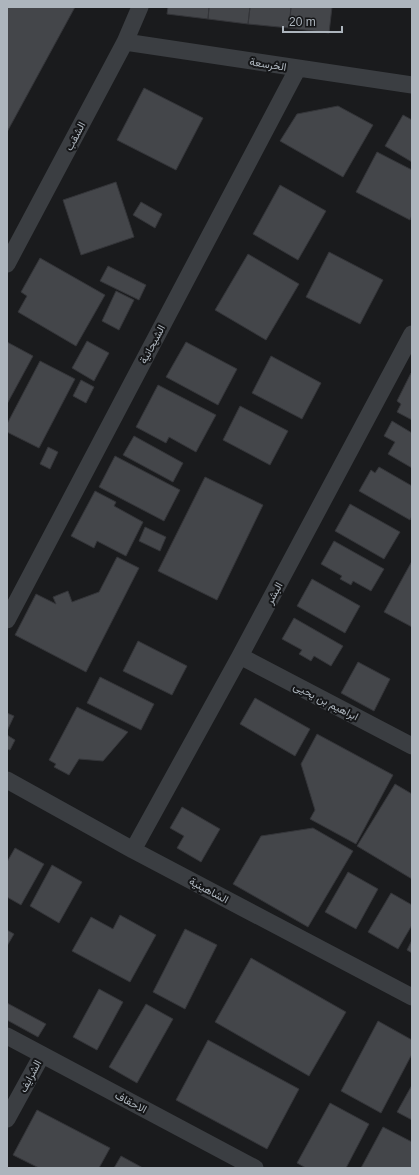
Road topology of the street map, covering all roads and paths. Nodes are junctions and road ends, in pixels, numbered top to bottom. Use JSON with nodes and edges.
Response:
{"nodes":[{"id":1,"x":140,"y":7,"type":"edge"},
{"id":2,"x":125,"y":42,"type":"junction"},
{"id":3,"x":298,"y":68,"type":"junction"},
{"id":4,"x":412,"y":85,"type":"edge"},
{"id":5,"x":9,"y":257,"type":"edge"},
{"id":6,"x":412,"y":334,"type":"edge"},
{"id":7,"x":7,"y":620,"type":"edge"},
{"id":8,"x":240,"y":656,"type":"junction"},
{"id":9,"x":412,"y":746,"type":"edge"},
{"id":10,"x":7,"y":780,"type":"edge"},
{"id":11,"x":133,"y":850,"type":"junction"},
{"id":12,"x":412,"y":997,"type":"edge"},
{"id":13,"x":7,"y":1036,"type":"edge"},
{"id":14,"x":42,"y":1055,"type":"junction"},
{"id":15,"x":7,"y":1119,"type":"edge"},
{"id":16,"x":255,"y":1168,"type":"edge"}],
"edges":[{"from":1,"to":2,"type":"street","name":"الشقب"},
{"from":2,"to":3,"type":"street","name":"الخرسعة"},
{"from":2,"to":5,"type":"street","name":"الشقب"},
{"from":3,"to":4,"type":"street","name":"الخرسعة"},
{"from":3,"to":7,"type":"street","name":"الشيحانية"},
{"from":6,"to":8,"type":"street","name":"البشر"},
{"from":8,"to":9,"type":"street","name":"ابراهيم بن يحيى"},
{"from":8,"to":11,"type":"street","name":"البشر"},
{"from":10,"to":11,"type":"street","name":"الشاهينية"},
{"from":11,"to":12,"type":"street","name":"الشاهينية"},
{"from":13,"to":14,"type":"street","name":"الاحقاف"},
{"from":14,"to":15,"type":"street","name":"الشرايف"},
{"from":14,"to":16,"type":"street","name":"الاحقاف"}]}
